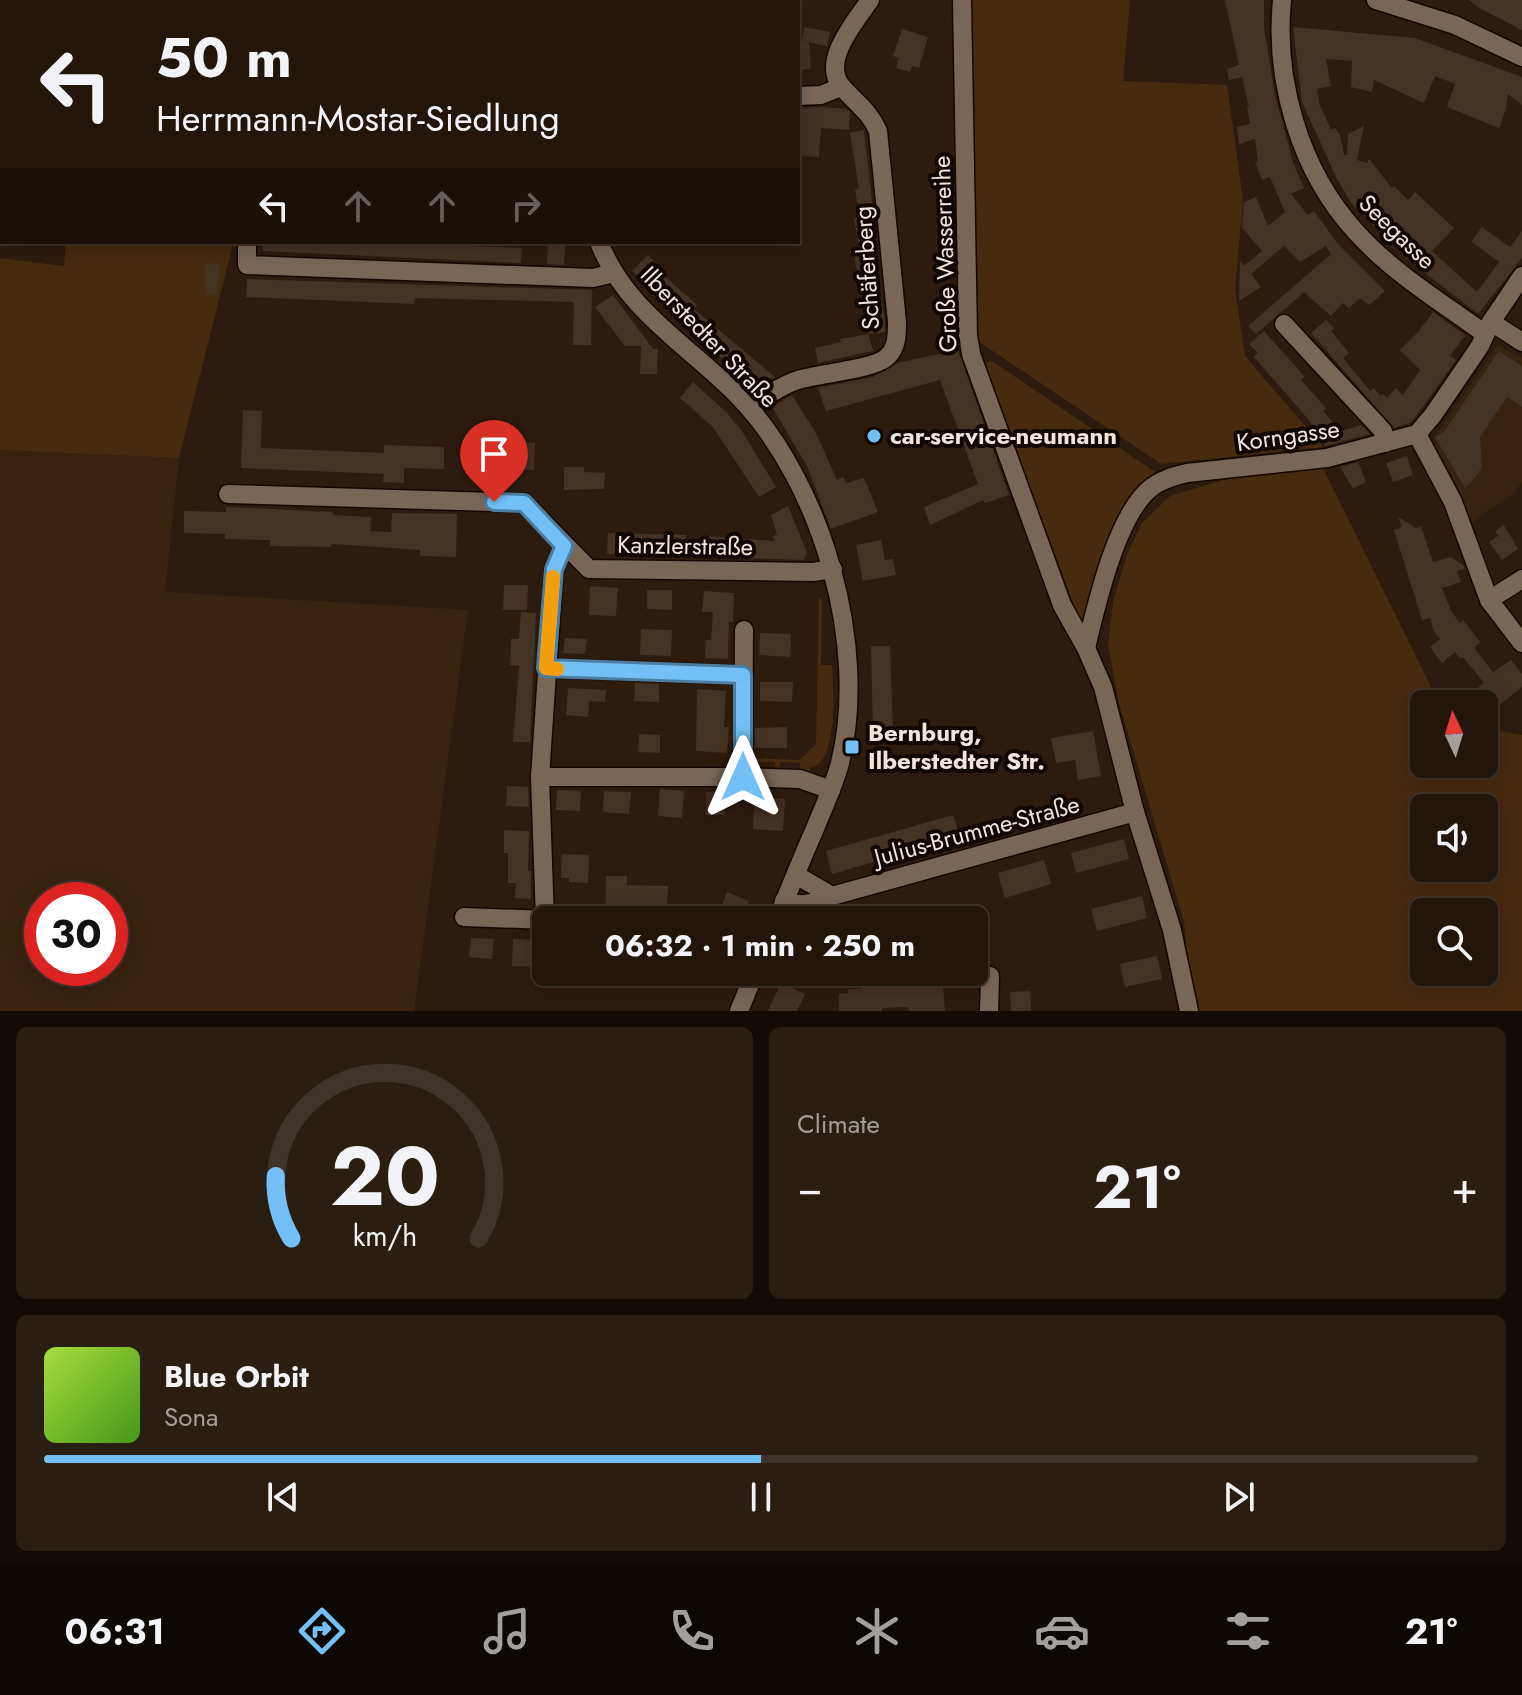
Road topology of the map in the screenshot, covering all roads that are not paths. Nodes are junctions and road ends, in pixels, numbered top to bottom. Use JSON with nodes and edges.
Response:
{"nodes":[{"id":1,"x":860,"y":0,"type":"edge"},
{"id":2,"x":870,"y":0,"type":"edge"},
{"id":3,"x":962,"y":0,"type":"edge"},
{"id":4,"x":1282,"y":0,"type":"edge"},
{"id":5,"x":1376,"y":0,"type":"edge"},
{"id":6,"x":851,"y":28,"type":"junction"},
{"id":7,"x":1522,"y":57,"type":"edge"},
{"id":8,"x":841,"y":87,"type":"junction"},
{"id":9,"x":800,"y":96,"type":"edge"},
{"id":10,"x":247,"y":244,"type":"edge"},
{"id":11,"x":600,"y":244,"type":"edge"},
{"id":12,"x":614,"y":273,"type":"junction"},
{"id":13,"x":1522,"y":276,"type":"edge"},
{"id":14,"x":1284,"y":324,"type":"dead end"},
{"id":15,"x":1488,"y":328,"type":"junction"},
{"id":16,"x":1522,"y":342,"type":"edge"},
{"id":17,"x":750,"y":408,"type":"junction"},
{"id":18,"x":1417,"y":434,"type":"junction"},
{"id":19,"x":1385,"y":443,"type":"junction"},
{"id":20,"x":228,"y":494,"type":"dead end"},
{"id":21,"x":564,"y":546,"type":"junction"},
{"id":22,"x":833,"y":569,"type":"junction"},
{"id":23,"x":1522,"y":579,"type":"edge"},
{"id":24,"x":1489,"y":600,"type":"junction"},
{"id":25,"x":744,"y":630,"type":"dead end"},
{"id":26,"x":1522,"y":643,"type":"edge"},
{"id":27,"x":1086,"y":648,"type":"junction"},
{"id":28,"x":546,"y":668,"type":"junction"},
{"id":29,"x":743,"y":675,"type":"junction"},
{"id":30,"x":540,"y":777,"type":"junction"},
{"id":31,"x":743,"y":777,"type":"junction"},
{"id":32,"x":831,"y":790,"type":"junction"},
{"id":33,"x":1135,"y":812,"type":"junction"},
{"id":34,"x":796,"y":875,"type":"junction"},
{"id":35,"x":832,"y":896,"type":"junction"},
{"id":36,"x":784,"y":901,"type":"junction"},
{"id":37,"x":545,"y":906,"type":"edge"},
{"id":38,"x":782,"y":906,"type":"edge"},
{"id":39,"x":464,"y":917,"type":"dead end"},
{"id":40,"x":532,"y":920,"type":"edge"},
{"id":41,"x":990,"y":976,"type":"dead end"},
{"id":42,"x":749,"y":986,"type":"edge"},
{"id":43,"x":739,"y":1011,"type":"edge"},
{"id":44,"x":989,"y":1011,"type":"edge"},
{"id":45,"x":1189,"y":1011,"type":"edge"}],
"edges":[{"from":1,"to":6,"type":"street"},
{"from":2,"to":6,"type":"street"},
{"from":3,"to":27,"type":"street","name":"Große Wasserreihe"},
{"from":4,"to":15,"type":"street","name":"Seegasse"},
{"from":5,"to":7,"type":"street"},
{"from":6,"to":8,"type":"street"},
{"from":8,"to":9,"type":"street"},
{"from":8,"to":17,"type":"street","name":"Schäferberg"},
{"from":10,"to":12,"type":"street"},
{"from":11,"to":12,"type":"street","name":"Ilberstedter Straße"},
{"from":12,"to":17,"type":"street","name":"Ilberstedter Straße"},
{"from":13,"to":15,"type":"street"},
{"from":14,"to":19,"type":"street"},
{"from":15,"to":16,"type":"street","name":"Seegasse"},
{"from":15,"to":18,"type":"street"},
{"from":17,"to":22,"type":"street","name":"Ilberstedter Straße"},
{"from":18,"to":19,"type":"street","name":"Korngasse"},
{"from":18,"to":24,"type":"street"},
{"from":19,"to":27,"type":"street","name":"Korngasse"},
{"from":20,"to":21,"type":"street","name":"Kanzlerstraße"},
{"from":21,"to":22,"type":"street","name":"Kanzlerstraße"},
{"from":21,"to":28,"type":"street"},
{"from":22,"to":32,"type":"street","name":"Ilberstedter Straße"},
{"from":23,"to":24,"type":"street"},
{"from":24,"to":26,"type":"street"},
{"from":25,"to":29,"type":"street"},
{"from":27,"to":33,"type":"street","name":"Große Wasserreihe"},
{"from":28,"to":29,"type":"street"},
{"from":28,"to":30,"type":"street"},
{"from":29,"to":31,"type":"street"},
{"from":30,"to":31,"type":"street"},
{"from":30,"to":37,"type":"street"},
{"from":31,"to":32,"type":"street"},
{"from":32,"to":34,"type":"street","name":"Ilberstedter Straße"},
{"from":33,"to":35,"type":"street","name":"Julius-Brumme-Straße"},
{"from":33,"to":45,"type":"street","name":"Große Wasserreihe"},
{"from":34,"to":35,"type":"street"},
{"from":34,"to":36,"type":"street","name":"Ilberstedter Straße"},
{"from":35,"to":36,"type":"street","name":"Julius-Brumme-Straße"},
{"from":36,"to":38,"type":"street","name":"Ilberstedter Straße"},
{"from":39,"to":40,"type":"street"},
{"from":41,"to":44,"type":"street"},
{"from":42,"to":43,"type":"street"}]}
